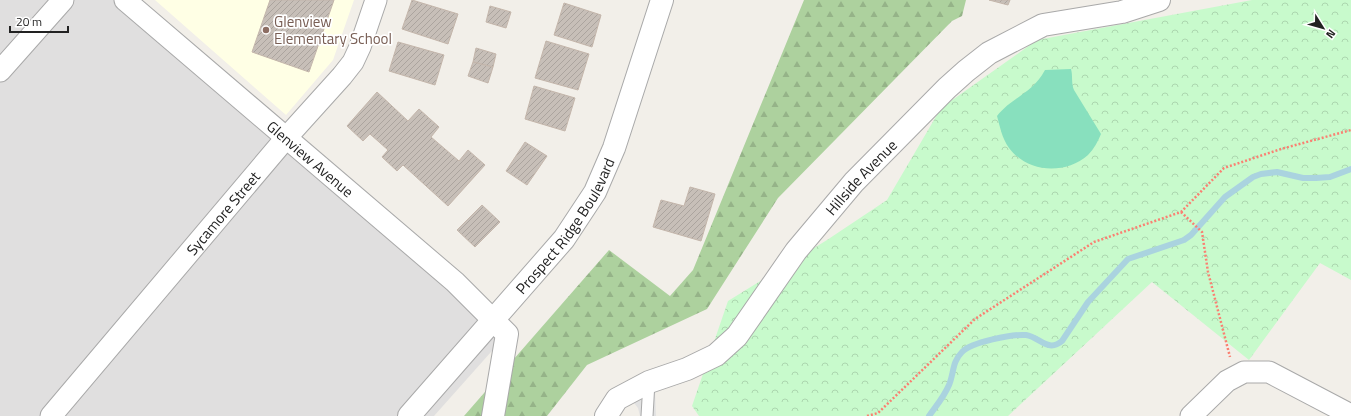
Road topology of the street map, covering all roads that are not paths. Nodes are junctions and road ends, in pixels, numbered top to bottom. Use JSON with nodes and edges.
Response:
{"nodes":[{"id":1,"x":62,"y":0,"type":"edge"},
{"id":2,"x":125,"y":0,"type":"edge"},
{"id":3,"x":376,"y":0,"type":"edge"},
{"id":4,"x":662,"y":0,"type":"edge"},
{"id":5,"x":1159,"y":0,"type":"edge"},
{"id":6,"x":0,"y":72,"type":"edge"},
{"id":7,"x":286,"y":138,"type":"junction"},
{"id":8,"x":493,"y":320,"type":"junction"},
{"id":9,"x":649,"y":382,"type":"junction"},
{"id":10,"x":1351,"y":415,"type":"edge"},
{"id":11,"x":51,"y":416,"type":"edge"},
{"id":12,"x":409,"y":416,"type":"edge"},
{"id":13,"x":493,"y":416,"type":"edge"},
{"id":14,"x":606,"y":416,"type":"edge"},
{"id":15,"x":647,"y":416,"type":"edge"},
{"id":16,"x":1191,"y":416,"type":"edge"}],
"edges":[{"from":1,"to":6,"type":"street"},
{"from":2,"to":7,"type":"street","name":"Glenview Avenue"},
{"from":3,"to":7,"type":"street","name":"Sycamore Street"},
{"from":4,"to":8,"type":"street","name":"Prospect Ridge Boulevard"},
{"from":5,"to":9,"type":"street","name":"Hillside Avenue"},
{"from":7,"to":8,"type":"street","name":"Glenview Avenue"},
{"from":7,"to":11,"type":"street","name":"Sycamore Street"},
{"from":8,"to":12,"type":"street","name":"Prospect Ridge Boulevard"},
{"from":8,"to":13,"type":"street"},
{"from":9,"to":14,"type":"street","name":"Hillside Avenue"},
{"from":9,"to":15,"type":"lane"},
{"from":10,"to":16,"type":"street"}]}
